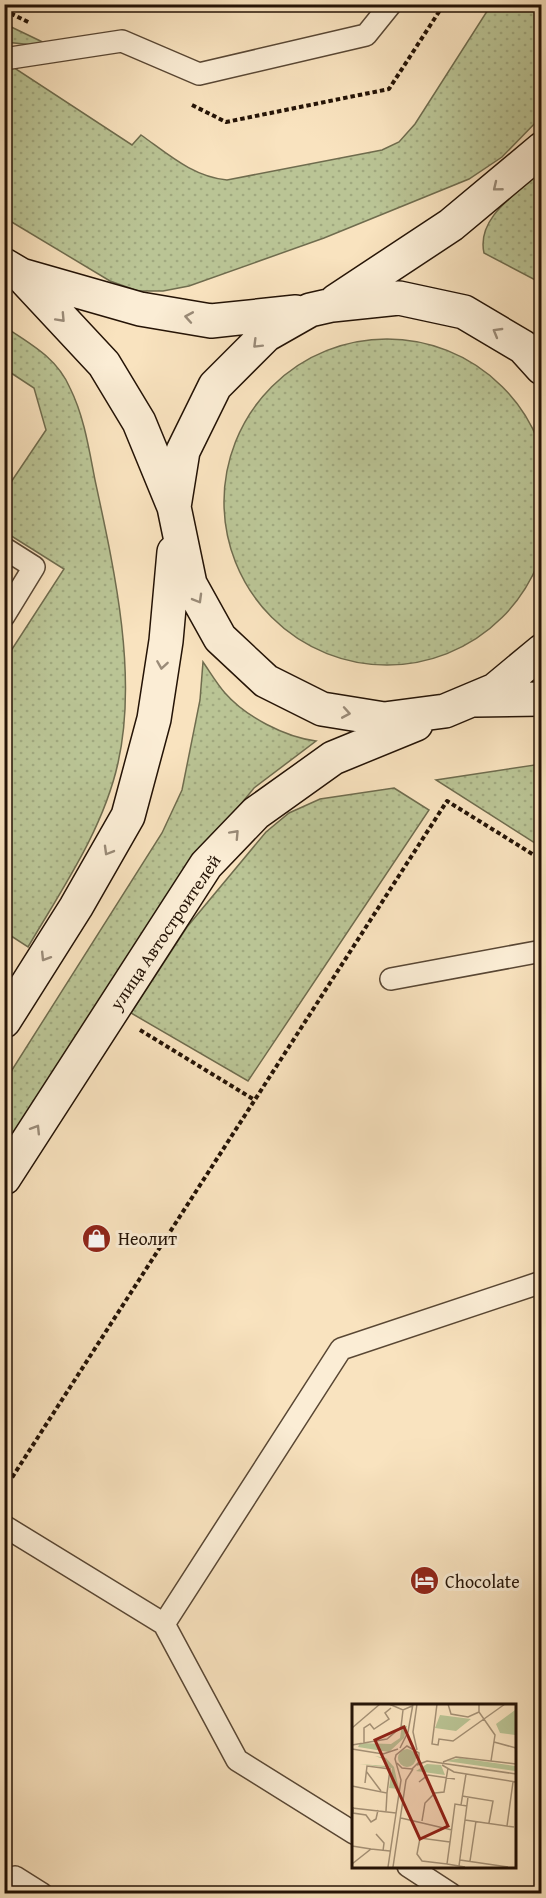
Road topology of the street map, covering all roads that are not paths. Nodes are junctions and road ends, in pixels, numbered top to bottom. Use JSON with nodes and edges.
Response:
{"nodes":[{"id":1,"x":390,"y":4,"type":"edge"},
{"id":2,"x":4,"y":59,"type":"edge"},
{"id":3,"x":542,"y":149,"type":"edge"},
{"id":4,"x":13,"y":270,"type":"edge"},
{"id":5,"x":321,"y":308,"type":"junction"},
{"id":6,"x":542,"y":368,"type":"edge"},
{"id":7,"x":175,"y":515,"type":"junction"},
{"id":8,"x":4,"y":548,"type":"edge"},
{"id":9,"x":4,"y":616,"type":"edge"},
{"id":10,"x":542,"y":651,"type":"edge"},
{"id":11,"x":542,"y":699,"type":"edge"},
{"id":12,"x":458,"y":706,"type":"junction"},
{"id":13,"x":542,"y":951,"type":"edge"},
{"id":14,"x":391,"y":979,"type":"dead end"},
{"id":15,"x":4,"y":1021,"type":"edge"},
{"id":16,"x":4,"y":1178,"type":"edge"},
{"id":17,"x":542,"y":1282,"type":"edge"},
{"id":18,"x":4,"y":1526,"type":"edge"},
{"id":19,"x":164,"y":1624,"type":"junction"},
{"id":20,"x":352,"y":1832,"type":"edge"},
{"id":21,"x":411,"y":1868,"type":"edge"},
{"id":22,"x":5,"y":1893,"type":"edge"},
{"id":23,"x":42,"y":1893,"type":"edge"},
{"id":24,"x":451,"y":1893,"type":"edge"}],
"edges":[{"from":1,"to":2,"type":"lane"},
{"from":3,"to":5,"type":"main road","one_way":true},
{"from":5,"to":4,"type":"main road","one_way":true},
{"from":4,"to":7,"type":"main road","one_way":true},
{"from":6,"to":5,"type":"main road","one_way":true},
{"from":5,"to":7,"type":"main road","one_way":true},
{"from":7,"to":12,"type":"main road","one_way":true},
{"from":7,"to":15,"type":"main road","one_way":true},
{"from":8,"to":9,"type":"lane"},
{"from":10,"to":12,"type":"main road","name":"улица Автостроителей"},
{"from":11,"to":12,"type":"main road"},
{"from":16,"to":12,"type":"main road","name":"улица Автостроителей","one_way":true},
{"from":13,"to":14,"type":"lane"},
{"from":17,"to":19,"type":"lane"},
{"from":18,"to":19,"type":"lane"},
{"from":19,"to":20,"type":"lane"},
{"from":21,"to":24,"type":"lane"},
{"from":22,"to":23,"type":"lane"}]}
